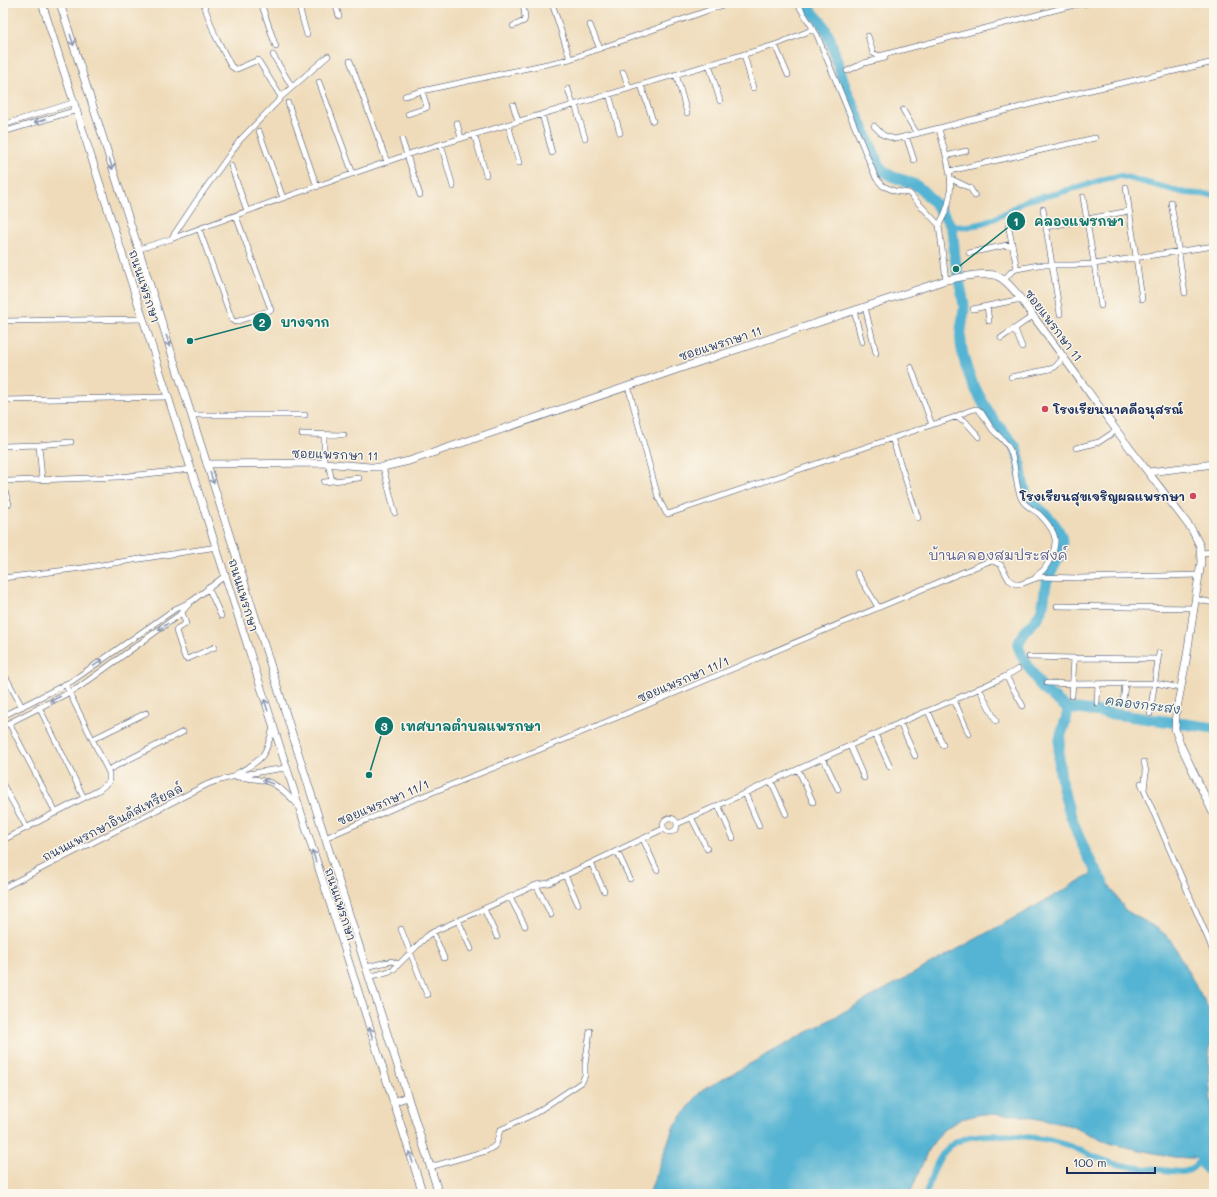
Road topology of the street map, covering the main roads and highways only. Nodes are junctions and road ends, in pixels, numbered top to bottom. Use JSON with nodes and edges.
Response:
{"nodes":[{"id":1,"x":42,"y":3,"type":"edge"},
{"id":2,"x":60,"y":3,"type":"edge"},
{"id":3,"x":207,"y":464,"type":"junction"},
{"id":4,"x":1214,"y":464,"type":"edge"},
{"id":5,"x":1149,"y":472,"type":"junction"},
{"id":6,"x":1214,"y":815,"type":"edge"},
{"id":7,"x":407,"y":1097,"type":"junction"},
{"id":8,"x":393,"y":1102,"type":"junction"},
{"id":9,"x":423,"y":1194,"type":"edge"},
{"id":10,"x":439,"y":1194,"type":"edge"}],
"edges":[{"from":8,"to":1,"type":"main road","name":"ถนนแพรกษา","one_way":true},
{"from":2,"to":3,"type":"main road","name":"ถนนแพรกษา","one_way":true},
{"from":3,"to":5,"type":"main road","name":"ซอยแพรกษา 11"},
{"from":3,"to":7,"type":"main road","name":"ถนนแพรกษา","one_way":true},
{"from":4,"to":5,"type":"main road"},
{"from":5,"to":6,"type":"main road","name":"ซอยแพรกษา 11"},
{"from":7,"to":8,"type":"main road"},
{"from":7,"to":10,"type":"main road","name":"ถนนแพรกษา"},
{"from":9,"to":8,"type":"main road","name":"ถนนแพรกษา","one_way":true}]}
